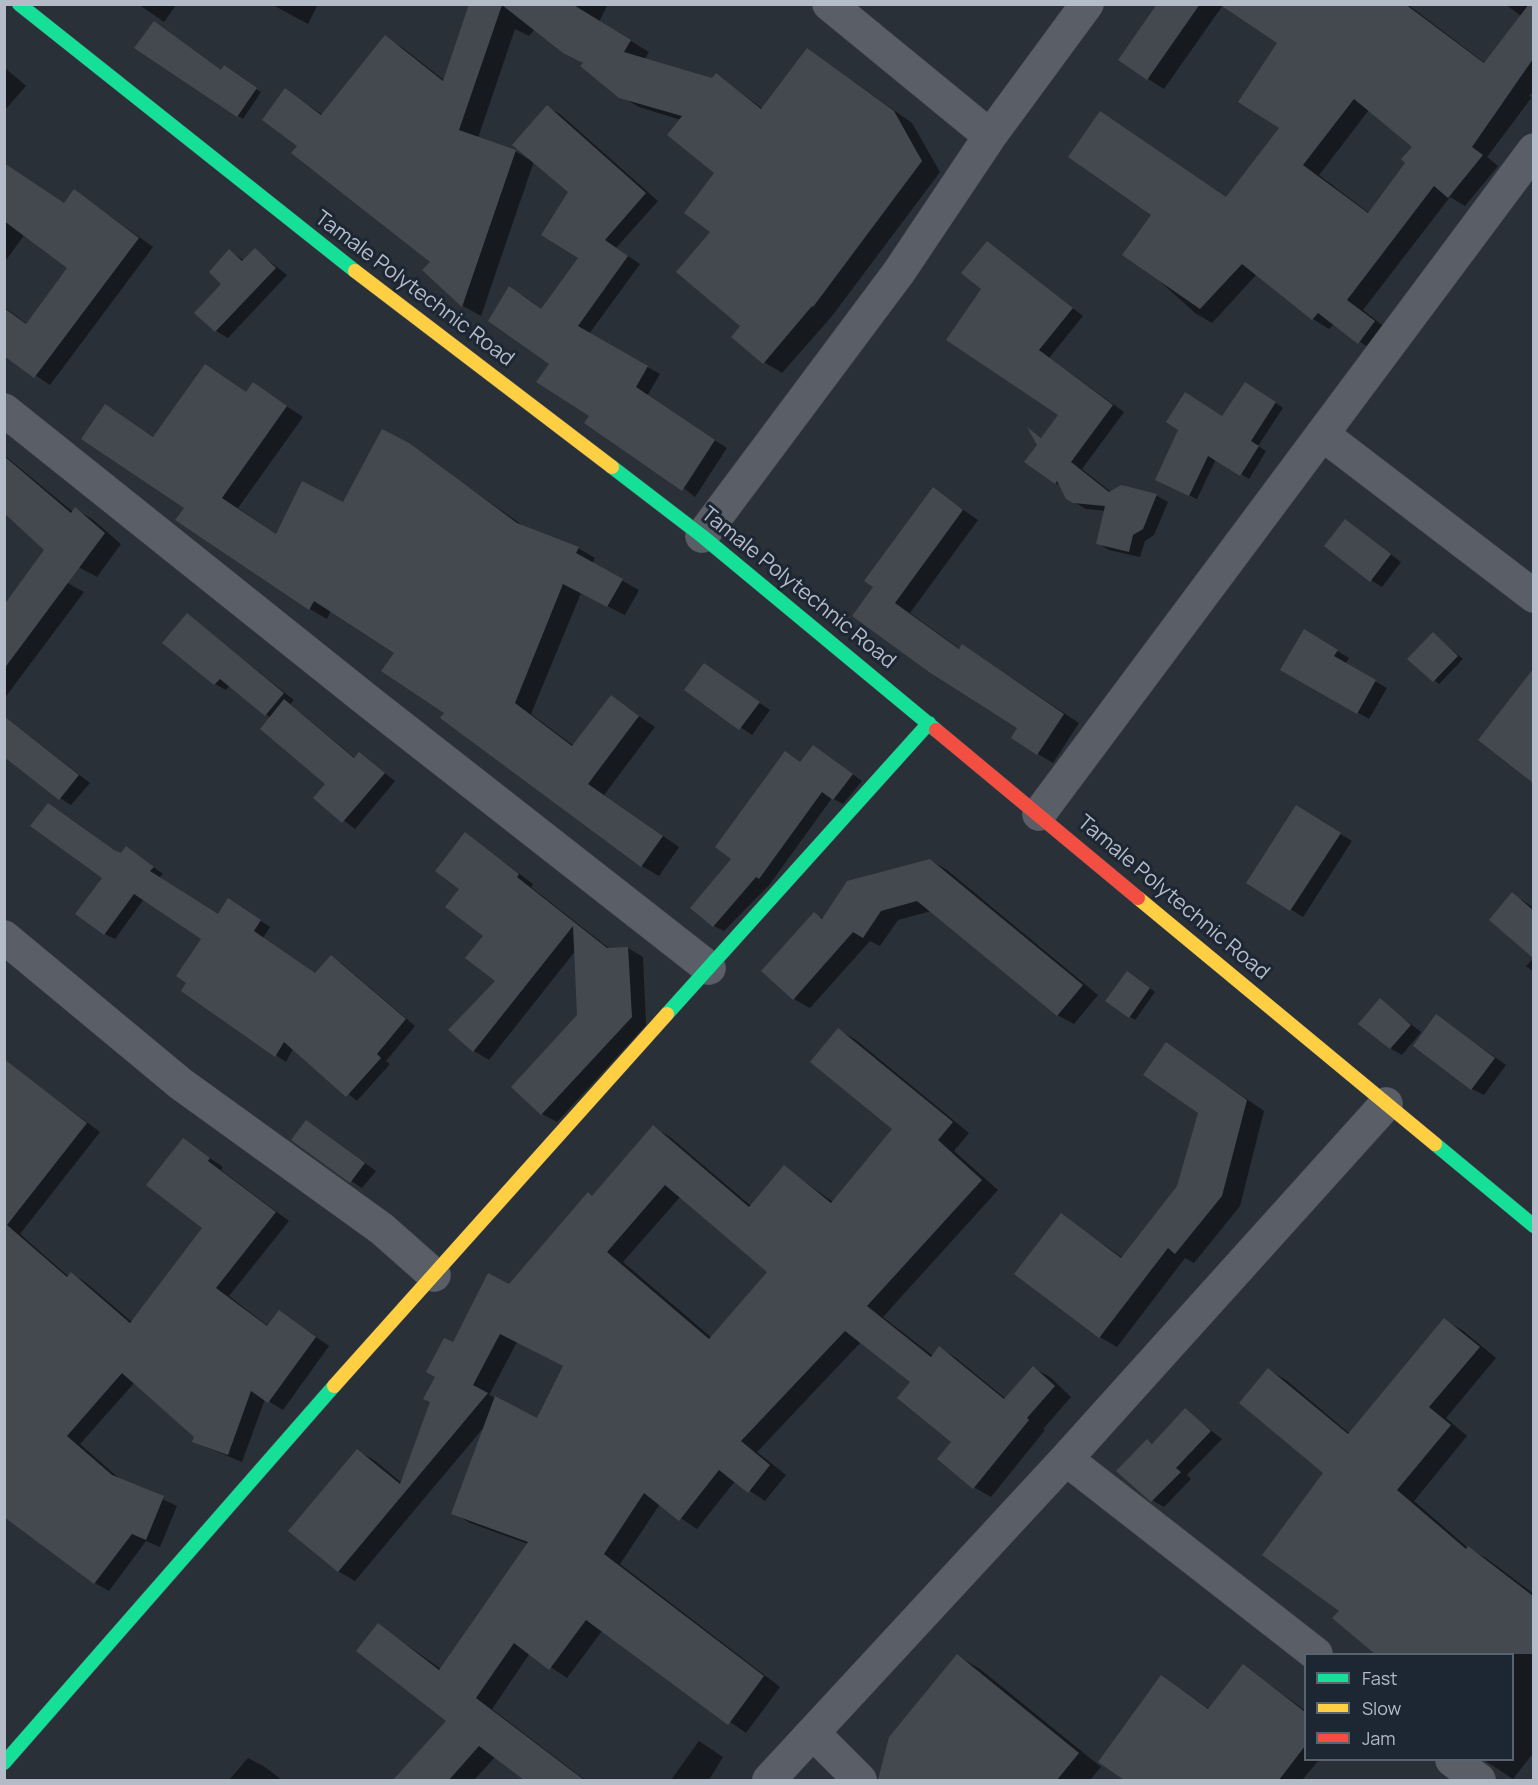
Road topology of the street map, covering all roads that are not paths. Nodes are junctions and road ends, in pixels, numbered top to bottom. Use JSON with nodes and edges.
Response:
{"nodes":[{"id":1,"x":19,"y":4,"type":"edge"},
{"id":2,"x":828,"y":4,"type":"edge"},
{"id":3,"x":1087,"y":4,"type":"edge"},
{"id":4,"x":990,"y":136,"type":"junction"},
{"id":5,"x":1533,"y":150,"type":"edge"},
{"id":6,"x":4,"y":410,"type":"edge"},
{"id":7,"x":1322,"y":434,"type":"junction"},
{"id":8,"x":702,"y":536,"type":"junction"},
{"id":9,"x":1533,"y":596,"type":"edge"},
{"id":10,"x":929,"y":723,"type":"junction"},
{"id":11,"x":1039,"y":814,"type":"junction"},
{"id":12,"x":4,"y":937,"type":"edge"},
{"id":13,"x":710,"y":968,"type":"junction"},
{"id":14,"x":1386,"y":1104,"type":"junction"},
{"id":15,"x":1533,"y":1226,"type":"edge"},
{"id":16,"x":434,"y":1275,"type":"junction"},
{"id":17,"x":1066,"y":1459,"type":"junction"},
{"id":18,"x":1315,"y":1653,"type":"edge"},
{"id":19,"x":813,"y":1733,"type":"junction"},
{"id":20,"x":1453,"y":1761,"type":"edge"},
{"id":21,"x":4,"y":1762,"type":"edge"},
{"id":22,"x":770,"y":1780,"type":"edge"},
{"id":23,"x":860,"y":1780,"type":"edge"},
{"id":24,"x":1479,"y":1780,"type":"edge"}],
"edges":[{"from":1,"to":8,"type":"street","name":"Tamale Polytechnic Road"},
{"from":2,"to":4,"type":"street"},
{"from":3,"to":4,"type":"street"},
{"from":4,"to":8,"type":"street"},
{"from":5,"to":7,"type":"street"},
{"from":6,"to":13,"type":"street"},
{"from":7,"to":9,"type":"street"},
{"from":7,"to":11,"type":"street"},
{"from":8,"to":10,"type":"street","name":"Tamale Polytechnic Road"},
{"from":10,"to":11,"type":"street","name":"Tamale Polytechnic Road"},
{"from":10,"to":13,"type":"street"},
{"from":11,"to":14,"type":"street","name":"Tamale Polytechnic Road"},
{"from":12,"to":16,"type":"street"},
{"from":13,"to":16,"type":"street"},
{"from":14,"to":15,"type":"street","name":"Tamale Polytechnic Road"},
{"from":14,"to":17,"type":"street"},
{"from":16,"to":21,"type":"street"},
{"from":17,"to":18,"type":"street"},
{"from":17,"to":19,"type":"street"},
{"from":19,"to":22,"type":"street"},
{"from":19,"to":23,"type":"street"},
{"from":20,"to":24,"type":"street"}]}
